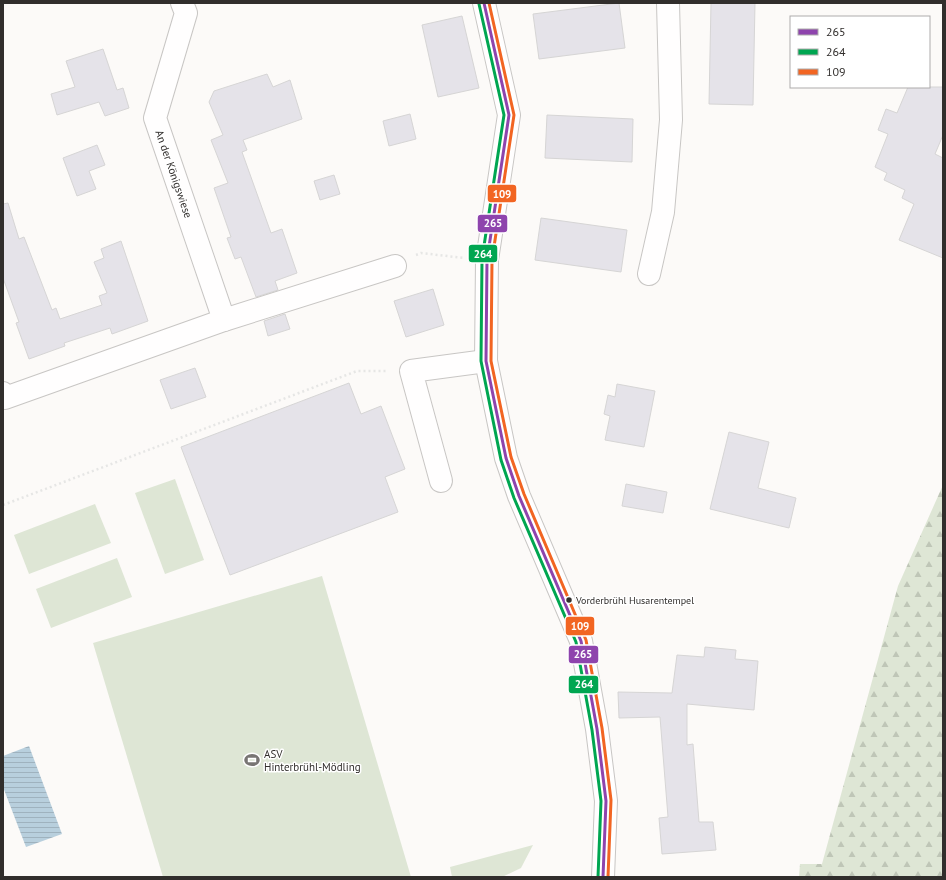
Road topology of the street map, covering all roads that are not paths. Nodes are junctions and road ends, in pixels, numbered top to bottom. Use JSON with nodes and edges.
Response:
{"nodes":[{"id":1,"x":182,"y":3,"type":"edge"},
{"id":2,"x":484,"y":3,"type":"edge"},
{"id":3,"x":668,"y":3,"type":"edge"},
{"id":4,"x":395,"y":266,"type":"road end"},
{"id":5,"x":649,"y":274,"type":"dead end"},
{"id":6,"x":224,"y":320,"type":"junction"},
{"id":7,"x":486,"y":361,"type":"junction"},
{"id":8,"x":3,"y":393,"type":"edge"},
{"id":9,"x":441,"y":480,"type":"dead end"},
{"id":10,"x":603,"y":877,"type":"edge"}],
"edges":[{"from":1,"to":6,"type":"main road","name":"An der Königswiese"},
{"from":2,"to":7,"type":"main road"},
{"from":3,"to":5,"type":"main road"},
{"from":4,"to":6,"type":"main road"},
{"from":6,"to":8,"type":"main road"},
{"from":7,"to":9,"type":"main road"},
{"from":7,"to":10,"type":"main road"}]}
